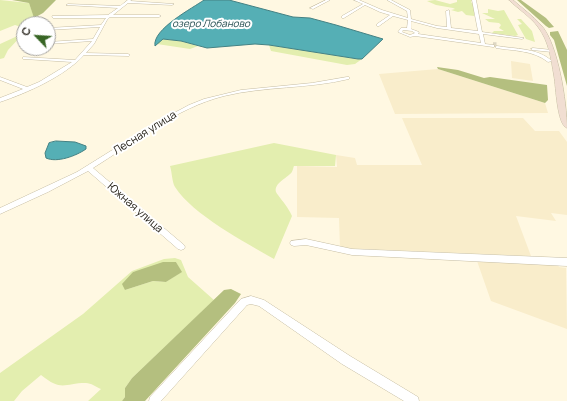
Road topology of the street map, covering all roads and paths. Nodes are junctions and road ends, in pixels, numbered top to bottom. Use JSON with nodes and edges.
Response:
{"nodes":[{"id":1,"x":328,"y":0,"type":"edge"},
{"id":2,"x":356,"y":0,"type":"edge"},
{"id":3,"x":389,"y":0,"type":"edge"},
{"id":4,"x":474,"y":0,"type":"edge"},
{"id":5,"x":511,"y":0,"type":"edge"},
{"id":6,"x":128,"y":1,"type":"edge"},
{"id":7,"x":172,"y":4,"type":"dead end"},
{"id":8,"x":365,"y":4,"type":"junction"},
{"id":9,"x":68,"y":5,"type":"dead end"},
{"id":10,"x":119,"y":7,"type":"junction"},
{"id":11,"x":312,"y":8,"type":"dead end"},
{"id":12,"x":448,"y":11,"type":"dead end"},
{"id":13,"x":392,"y":14,"type":"junction"},
{"id":14,"x":108,"y":16,"type":"junction"},
{"id":15,"x":159,"y":16,"type":"dead end"},
{"id":16,"x":56,"y":17,"type":"edge"},
{"id":17,"x":343,"y":17,"type":"dead end"},
{"id":18,"x":410,"y":18,"type":"junction"},
{"id":19,"x":378,"y":25,"type":"dead end"},
{"id":20,"x":100,"y":26,"type":"junction"},
{"id":21,"x":449,"y":28,"type":"junction"},
{"id":22,"x":56,"y":29,"type":"edge"},
{"id":23,"x":409,"y":29,"type":"junction"},
{"id":24,"x":417,"y":33,"type":"junction"},
{"id":25,"x":481,"y":33,"type":"junction"},
{"id":26,"x":522,"y":38,"type":"dead end"},
{"id":27,"x":94,"y":40,"type":"junction"},
{"id":28,"x":56,"y":42,"type":"edge"},
{"id":29,"x":483,"y":44,"type":"junction"},
{"id":30,"x":495,"y":45,"type":"junction"},
{"id":31,"x":549,"y":50,"type":"junction"},
{"id":32,"x":84,"y":54,"type":"junction"},
{"id":33,"x":128,"y":55,"type":"dead end"},
{"id":34,"x":24,"y":58,"type":"dead end"},
{"id":35,"x":76,"y":61,"type":"junction"},
{"id":36,"x":550,"y":61,"type":"junction"},
{"id":37,"x":0,"y":78,"type":"edge"},
{"id":38,"x":347,"y":78,"type":"dead end"},
{"id":39,"x":27,"y":89,"type":"junction"},
{"id":40,"x":0,"y":100,"type":"edge"},
{"id":41,"x":567,"y":129,"type":"edge"},
{"id":42,"x":89,"y":168,"type":"junction"},
{"id":43,"x":0,"y":211,"type":"edge"},
{"id":44,"x":294,"y":243,"type":"dead end"},
{"id":45,"x":181,"y":247,"type":"dead end"},
{"id":46,"x":567,"y":261,"type":"edge"},
{"id":47,"x":154,"y":401,"type":"edge"},
{"id":48,"x":414,"y":401,"type":"edge"}],
"edges":[{"from":1,"to":11,"type":"street"},
{"from":2,"to":8,"type":"street"},
{"from":3,"to":18,"type":"street"},
{"from":4,"to":25,"type":"street"},
{"from":5,"to":31,"type":"main road"},
{"from":6,"to":7,"type":"street"},
{"from":6,"to":10,"type":"street"},
{"from":8,"to":13,"type":"street"},
{"from":8,"to":17,"type":"street"},
{"from":9,"to":10,"type":"street"},
{"from":10,"to":14,"type":"street"},
{"from":12,"to":21,"type":"street"},
{"from":13,"to":18,"type":"street"},
{"from":13,"to":19,"type":"street"},
{"from":14,"to":15,"type":"street"},
{"from":14,"to":16,"type":"street"},
{"from":14,"to":20,"type":"street"},
{"from":18,"to":21,"type":"street"},
{"from":18,"to":23,"type":"street"},
{"from":20,"to":22,"type":"street"},
{"from":20,"to":27,"type":"street"},
{"from":21,"to":25,"type":"street"},
{"from":23,"to":24,"type":"street"},
{"from":23,"to":24,"type":"street"},
{"from":24,"to":29,"type":"street"},
{"from":25,"to":26,"type":"street"},
{"from":25,"to":29,"type":"street"},
{"from":27,"to":28,"type":"street"},
{"from":27,"to":32,"type":"street"},
{"from":29,"to":30,"type":"street"},
{"from":30,"to":31,"type":"street"},
{"from":30,"to":36,"type":"street"},
{"from":31,"to":36,"type":"main road"},
{"from":31,"to":41,"type":"main road"},
{"from":32,"to":33,"type":"street"},
{"from":32,"to":35,"type":"street"},
{"from":34,"to":35,"type":"street"},
{"from":35,"to":39,"type":"street"},
{"from":36,"to":41,"type":"main road"},
{"from":37,"to":39,"type":"street"},
{"from":38,"to":42,"type":"street","name":"Лесная улица"},
{"from":39,"to":40,"type":"street"},
{"from":42,"to":43,"type":"street","name":"Лесная улица"},
{"from":42,"to":45,"type":"street","name":"Южная улица"},
{"from":44,"to":46,"type":"street"},
{"from":47,"to":48,"type":"street"}]}
